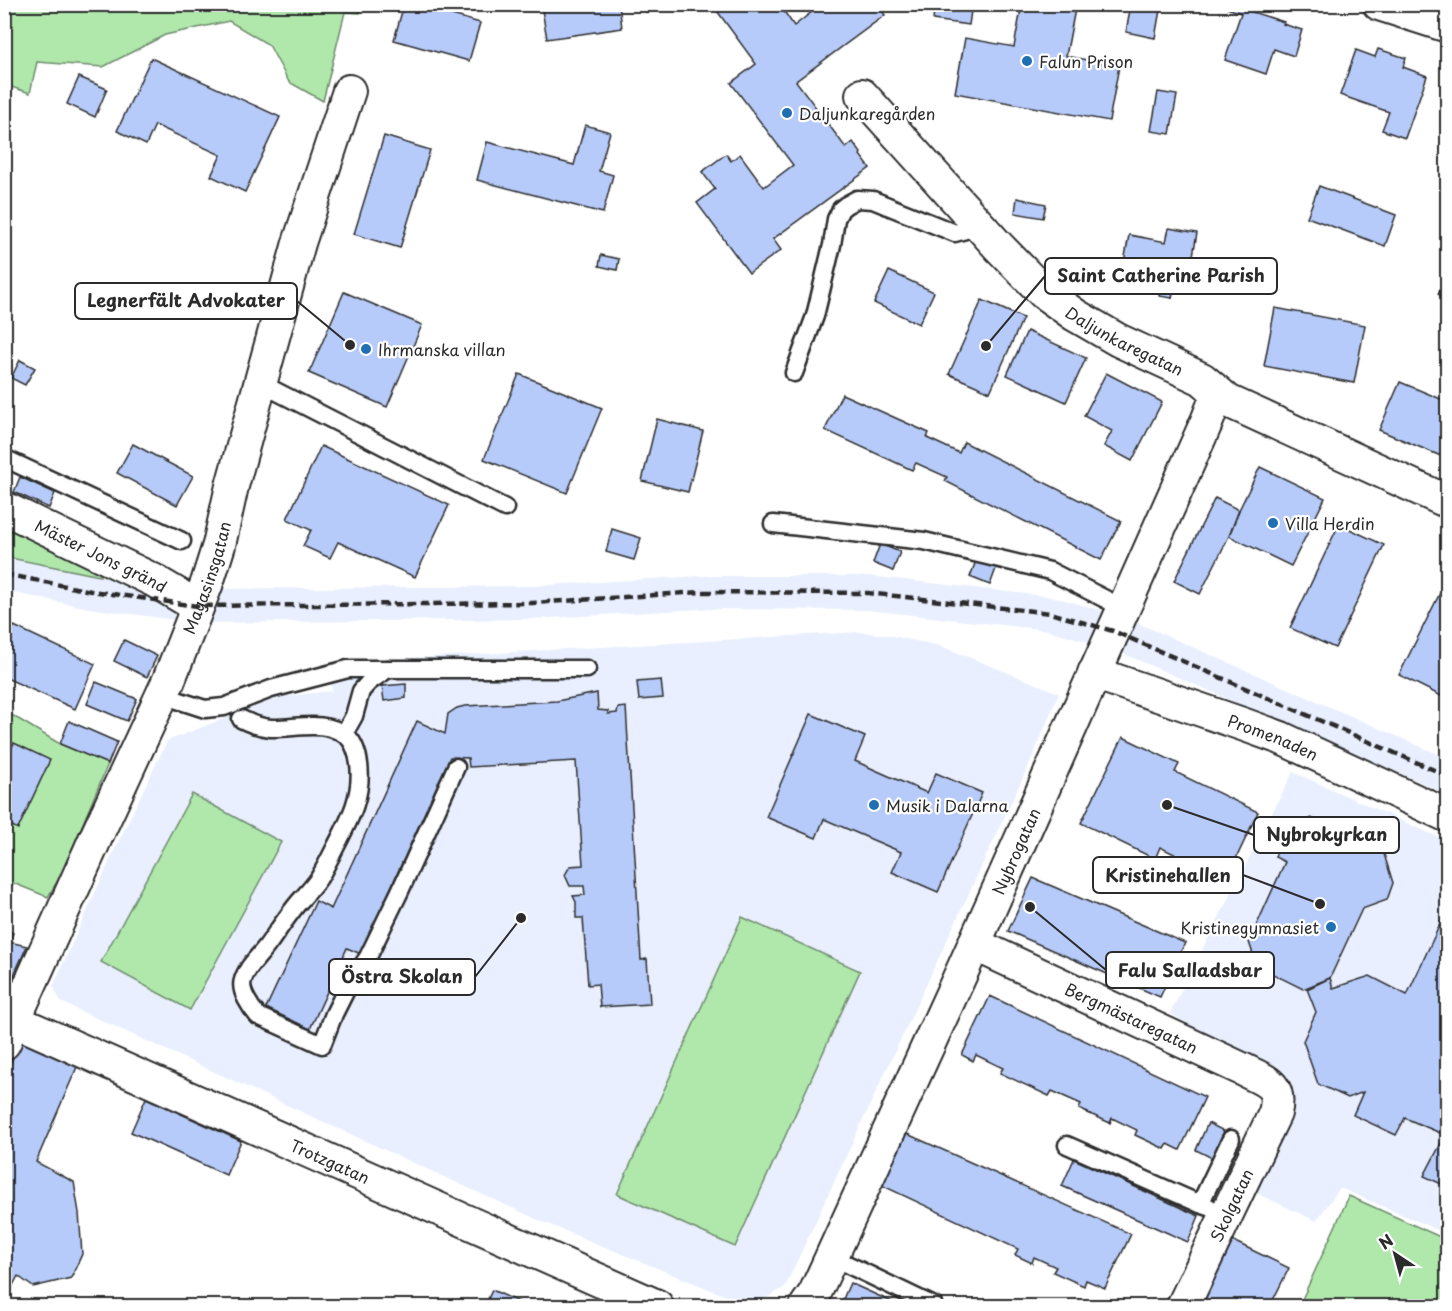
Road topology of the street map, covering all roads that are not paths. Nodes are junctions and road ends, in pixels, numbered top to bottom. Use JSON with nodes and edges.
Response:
{"nodes":[{"id":1,"x":1379,"y":4,"type":"edge"},
{"id":2,"x":1448,"y":26,"type":"edge"},
{"id":3,"x":349,"y":91,"type":"dead end"},
{"id":4,"x":862,"y":95,"type":"dead end"},
{"id":5,"x":980,"y":226,"type":"junction"},
{"id":6,"x":794,"y":373,"type":"dead end"},
{"id":7,"x":260,"y":383,"type":"junction"},
{"id":8,"x":1218,"y":393,"type":"junction"},
{"id":9,"x":4,"y":458,"type":"edge"},
{"id":10,"x":1448,"y":502,"type":"edge"},
{"id":11,"x":4,"y":508,"type":"edge"},
{"id":12,"x":505,"y":508,"type":"dead end"},
{"id":13,"x":773,"y":524,"type":"dead end"},
{"id":14,"x":182,"y":541,"type":"dead end"},
{"id":15,"x":197,"y":606,"type":"junction"},
{"id":16,"x":1123,"y":608,"type":"junction"},
{"id":17,"x":388,"y":669,"type":"junction"},
{"id":18,"x":587,"y":669,"type":"dead end"},
{"id":19,"x":1094,"y":673,"type":"junction"},
{"id":20,"x":162,"y":695,"type":"junction"},
{"id":21,"x":241,"y":719,"type":"dead end"},
{"id":22,"x":344,"y":734,"type":"junction"},
{"id":23,"x":456,"y":767,"type":"dead end"},
{"id":24,"x":1448,"y":816,"type":"edge"},
{"id":25,"x":974,"y":944,"type":"junction"},
{"id":26,"x":8,"y":1026,"type":"edge"},
{"id":27,"x":1277,"y":1102,"type":"joint"},
{"id":28,"x":1231,"y":1139,"type":"dead end"},
{"id":29,"x":1067,"y":1145,"type":"dead end"},
{"id":30,"x":1213,"y":1209,"type":"junction"},
{"id":31,"x":832,"y":1257,"type":"junction"},
{"id":32,"x":657,"y":1306,"type":"edge"},
{"id":33,"x":806,"y":1306,"type":"edge"},
{"id":34,"x":934,"y":1306,"type":"edge"},
{"id":35,"x":1183,"y":1306,"type":"edge"}],
"edges":[{"from":1,"to":2,"type":"street"},
{"from":3,"to":7,"type":"street","name":"Magasinsgatan"},
{"from":4,"to":5,"type":"street","name":"Daljunkaregatan"},
{"from":5,"to":6,"type":"lane"},
{"from":5,"to":8,"type":"street","name":"Daljunkaregatan"},
{"from":7,"to":12,"type":"lane"},
{"from":7,"to":15,"type":"street","name":"Magasinsgatan"},
{"from":8,"to":10,"type":"street","name":"Daljunkaregatan"},
{"from":8,"to":16,"type":"street","name":"Nybrogatan"},
{"from":9,"to":14,"type":"lane"},
{"from":11,"to":15,"type":"street","name":"Mäster Jons gränd"},
{"from":13,"to":16,"type":"lane"},
{"from":15,"to":20,"type":"street","name":"Magasinsgatan"},
{"from":16,"to":19,"type":"street","name":"Nybrogatan"},
{"from":17,"to":18,"type":"lane"},
{"from":17,"to":20,"type":"lane"},
{"from":17,"to":22,"type":"lane"},
{"from":19,"to":24,"type":"street","name":"Promenaden"},
{"from":19,"to":25,"type":"street","name":"Nybrogatan"},
{"from":20,"to":26,"type":"street","name":"Magasinsgatan"},
{"from":21,"to":22,"type":"lane"},
{"from":22,"to":23,"type":"lane"},
{"from":25,"to":27,"type":"street","name":"Bergmästaregatan"},
{"from":25,"to":31,"type":"street","name":"Nybrogatan"},
{"from":26,"to":32,"type":"street","name":"Trotzgatan"},
{"from":27,"to":30,"type":"street","name":"Skolgatan"},
{"from":28,"to":30,"type":"lane"},
{"from":29,"to":30,"type":"lane"},
{"from":30,"to":35,"type":"street","name":"Skolgatan"},
{"from":31,"to":33,"type":"street","name":"Nybrogatan"},
{"from":31,"to":34,"type":"lane"}]}
